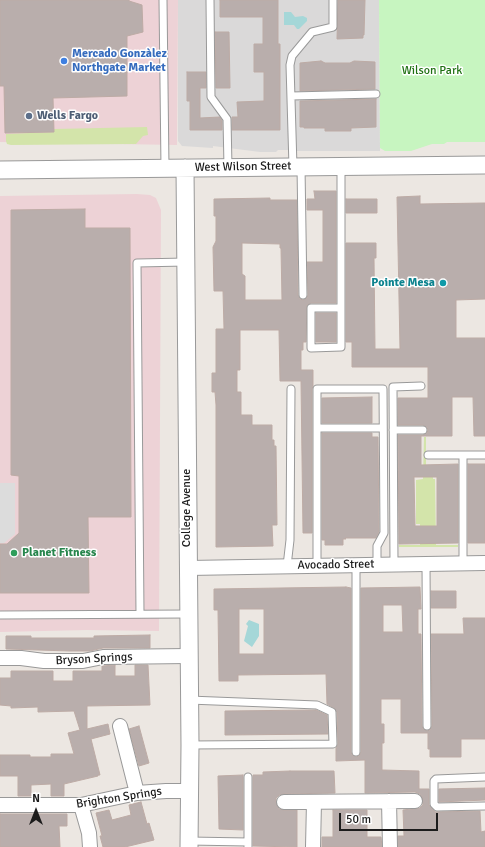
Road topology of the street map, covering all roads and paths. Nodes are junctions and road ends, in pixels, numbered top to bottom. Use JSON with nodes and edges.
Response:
{"nodes":[{"id":1,"x":163,"y":0,"type":"edge"},
{"id":2,"x":210,"y":0,"type":"edge"},
{"id":3,"x":333,"y":0,"type":"edge"},
{"id":4,"x":376,"y":94,"type":"dead end"},
{"id":5,"x":291,"y":96,"type":"junction"},
{"id":6,"x":485,"y":165,"type":"edge"},
{"id":7,"x":341,"y":166,"type":"junction"},
{"id":8,"x":297,"y":167,"type":"junction"},
{"id":9,"x":165,"y":168,"type":"junction"},
{"id":10,"x":185,"y":168,"type":"junction"},
{"id":11,"x":228,"y":168,"type":"junction"},
{"id":12,"x":0,"y":170,"type":"edge"},
{"id":13,"x":186,"y":262,"type":"junction"},
{"id":14,"x":303,"y":295,"type":"dead end"},
{"id":15,"x":341,"y":308,"type":"junction"},
{"id":16,"x":421,"y":386,"type":"dead end"},
{"id":17,"x":291,"y":389,"type":"dead end"},
{"id":18,"x":317,"y":428,"type":"junction"},
{"id":19,"x":383,"y":428,"type":"junction"},
{"id":20,"x":393,"y":430,"type":"junction"},
{"id":21,"x":423,"y":430,"type":"dead end"},
{"id":22,"x":463,"y":454,"type":"junction"},
{"id":23,"x":485,"y":454,"type":"edge"},
{"id":24,"x":428,"y":455,"type":"dead end"},
{"id":25,"x":485,"y":563,"type":"edge"},
{"id":26,"x":377,"y":564,"type":"junction"},
{"id":27,"x":394,"y":564,"type":"junction"},
{"id":28,"x":426,"y":564,"type":"junction"},
{"id":29,"x":463,"y":564,"type":"junction"},
{"id":30,"x":317,"y":565,"type":"junction"},
{"id":31,"x":356,"y":565,"type":"junction"},
{"id":32,"x":287,"y":566,"type":"junction"},
{"id":33,"x":188,"y":568,"type":"junction"},
{"id":34,"x":140,"y":614,"type":"junction"},
{"id":35,"x":188,"y":614,"type":"junction"},
{"id":36,"x":0,"y":615,"type":"edge"},
{"id":37,"x":188,"y":656,"type":"junction"},
{"id":38,"x":0,"y":658,"type":"edge"},
{"id":39,"x":189,"y":700,"type":"junction"},
{"id":40,"x":120,"y":726,"type":"dead end"},
{"id":41,"x":427,"y":726,"type":"dead end"},
{"id":42,"x":190,"y":745,"type":"junction"},
{"id":43,"x":356,"y":752,"type":"dead end"},
{"id":44,"x":248,"y":777,"type":"dead end"},
{"id":45,"x":485,"y":777,"type":"edge"},
{"id":46,"x":189,"y":791,"type":"junction"},
{"id":47,"x":137,"y":793,"type":"junction"},
{"id":48,"x":389,"y":801,"type":"junction"},
{"id":49,"x":415,"y":801,"type":"dead end"},
{"id":50,"x":284,"y":802,"type":"dead end"},
{"id":51,"x":314,"y":802,"type":"junction"},
{"id":52,"x":0,"y":805,"type":"edge"},
{"id":53,"x":81,"y":806,"type":"junction"},
{"id":54,"x":485,"y":806,"type":"edge"},
{"id":55,"x":189,"y":844,"type":"edge"},
{"id":56,"x":248,"y":844,"type":"edge"},
{"id":57,"x":90,"y":847,"type":"edge"},
{"id":58,"x":314,"y":847,"type":"edge"},
{"id":59,"x":390,"y":847,"type":"edge"}],
"edges":[{"from":1,"to":9,"type":"lane"},
{"from":2,"to":11,"type":"lane"},
{"from":3,"to":5,"type":"lane"},
{"from":4,"to":5,"type":"lane"},
{"from":5,"to":8,"type":"lane"},
{"from":6,"to":7,"type":"street","name":"West Wilson Street"},
{"from":7,"to":8,"type":"street","name":"West Wilson Street"},
{"from":7,"to":15,"type":"lane"},
{"from":8,"to":11,"type":"street","name":"West Wilson Street"},
{"from":8,"to":14,"type":"lane"},
{"from":9,"to":10,"type":"street","name":"West Wilson Street"},
{"from":9,"to":12,"type":"street","name":"West Wilson Street"},
{"from":10,"to":11,"type":"street","name":"West Wilson Street"},
{"from":10,"to":13,"type":"street","name":"College Avenue"},
{"from":13,"to":33,"type":"street","name":"College Avenue"},
{"from":13,"to":34,"type":"lane"},
{"from":15,"to":15,"type":"lane"},
{"from":16,"to":20,"type":"lane"},
{"from":17,"to":32,"type":"lane"},
{"from":18,"to":19,"type":"lane"},
{"from":18,"to":19,"type":"lane"},
{"from":18,"to":30,"type":"lane"},
{"from":19,"to":26,"type":"lane"},
{"from":20,"to":21,"type":"lane"},
{"from":20,"to":27,"type":"lane"},
{"from":22,"to":23,"type":"lane"},
{"from":22,"to":24,"type":"lane"},
{"from":22,"to":29,"type":"lane"},
{"from":25,"to":29,"type":"street","name":"Avocado Street"},
{"from":26,"to":27,"type":"street","name":"Avocado Street"},
{"from":26,"to":31,"type":"street","name":"Avocado Street"},
{"from":27,"to":28,"type":"street","name":"Avocado Street"},
{"from":28,"to":29,"type":"street","name":"Avocado Street"},
{"from":28,"to":41,"type":"lane"},
{"from":30,"to":31,"type":"street","name":"Avocado Street"},
{"from":30,"to":32,"type":"street","name":"Avocado Street"},
{"from":31,"to":43,"type":"lane"},
{"from":32,"to":33,"type":"street","name":"Avocado Street"},
{"from":33,"to":35,"type":"street","name":"College Avenue"},
{"from":34,"to":35,"type":"lane"},
{"from":34,"to":36,"type":"lane"},
{"from":35,"to":37,"type":"street","name":"College Avenue"},
{"from":37,"to":38,"type":"street","name":"Bryson Springs"},
{"from":37,"to":39,"type":"street","name":"College Avenue"},
{"from":39,"to":42,"type":"street","name":"College Avenue"},
{"from":39,"to":42,"type":"lane"},
{"from":40,"to":47,"type":"street"},
{"from":42,"to":46,"type":"street","name":"College Avenue"},
{"from":44,"to":56,"type":"lane"},
{"from":45,"to":54,"type":"lane"},
{"from":46,"to":47,"type":"street","name":"Brighton Springs"},
{"from":46,"to":55,"type":"street","name":"College Avenue"},
{"from":47,"to":53,"type":"street","name":"Brighton Springs"},
{"from":48,"to":49,"type":"street"},
{"from":48,"to":51,"type":"street"},
{"from":48,"to":59,"type":"street"},
{"from":50,"to":51,"type":"street"},
{"from":51,"to":58,"type":"street"},
{"from":52,"to":53,"type":"street","name":"Brighton Springs"},
{"from":53,"to":57,"type":"street"},
{"from":55,"to":56,"type":"lane"}]}
